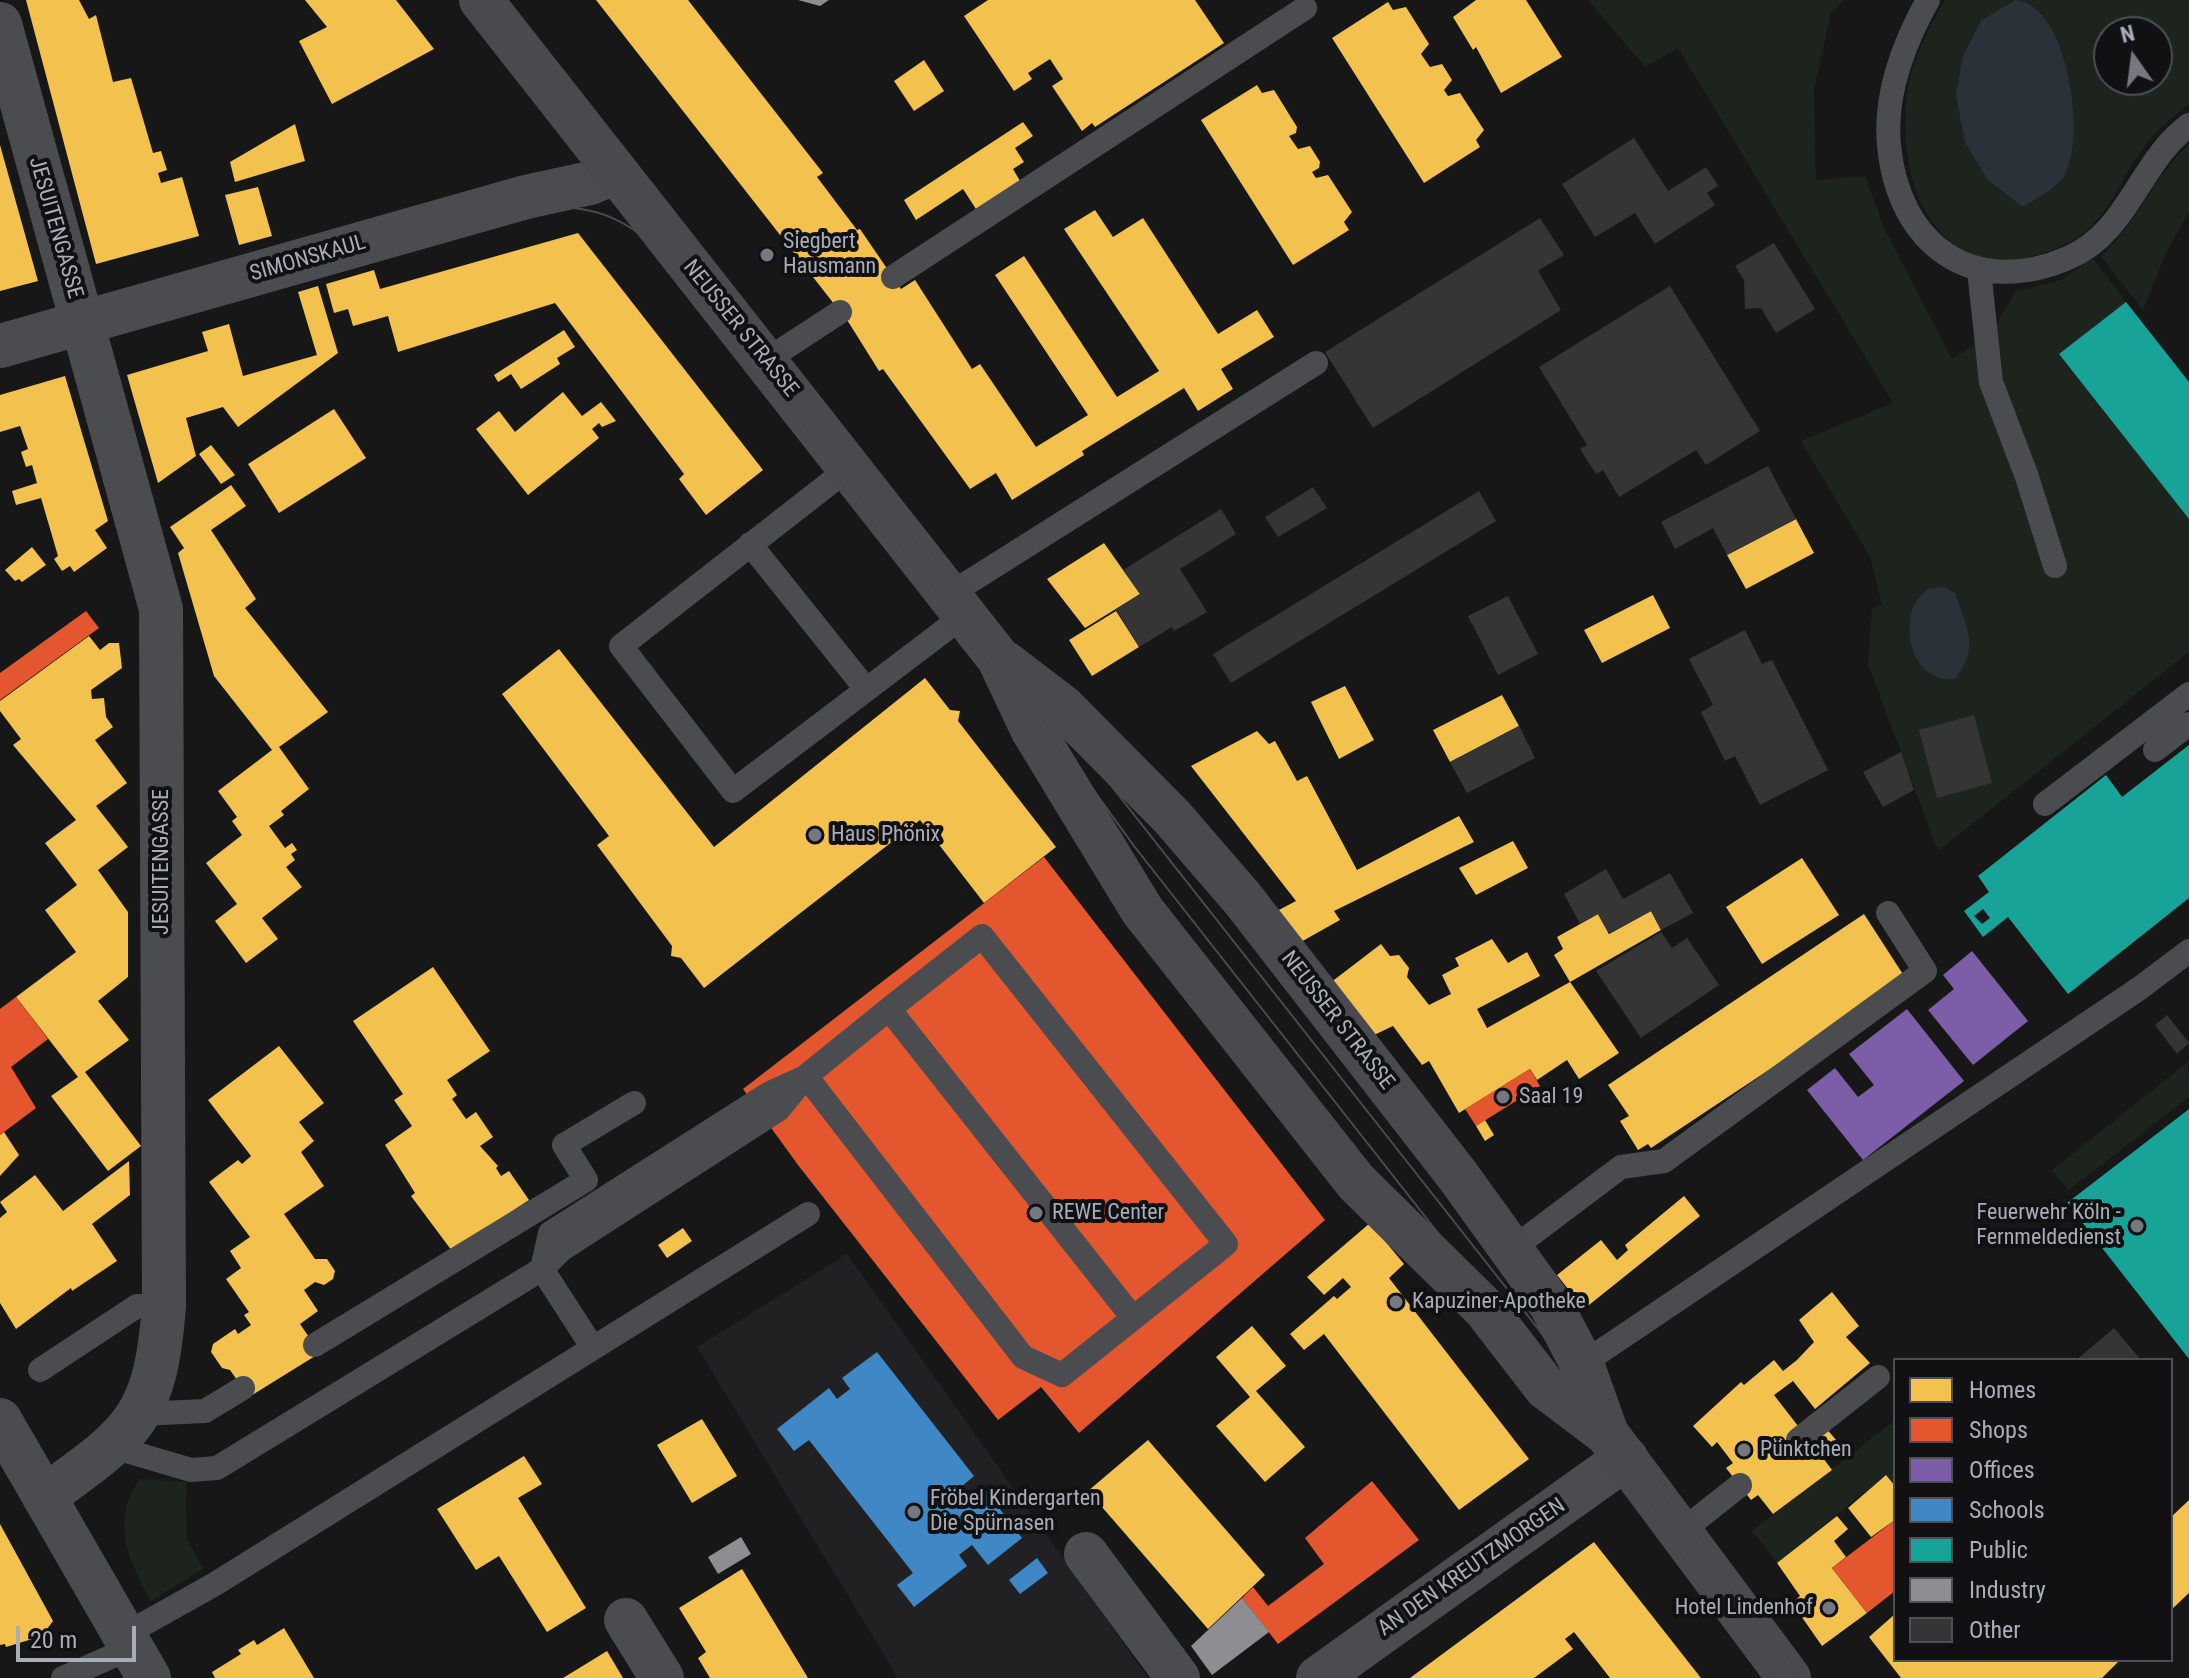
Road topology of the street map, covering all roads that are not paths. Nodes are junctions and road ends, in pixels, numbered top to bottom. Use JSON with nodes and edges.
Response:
{"nodes":[{"id":1,"x":481,"y":0,"type":"edge"},
{"id":2,"x":1928,"y":0,"type":"edge"},
{"id":3,"x":1305,"y":8,"type":"dead end"},
{"id":4,"x":0,"y":24,"type":"edge"},
{"id":5,"x":2189,"y":125,"type":"edge"},
{"id":6,"x":616,"y":172,"type":"junction"},
{"id":7,"x":1979,"y":270,"type":"junction"},
{"id":8,"x":893,"y":277,"type":"dead end"},
{"id":9,"x":840,"y":312,"type":"dead end"},
{"id":10,"x":82,"y":322,"type":"junction"},
{"id":11,"x":0,"y":346,"type":"edge"},
{"id":12,"x":765,"y":361,"type":"junction"},
{"id":13,"x":1316,"y":363,"type":"dead end"},
{"id":14,"x":849,"y":468,"type":"junction"},
{"id":15,"x":750,"y":544,"type":"junction"},
{"id":16,"x":2055,"y":566,"type":"dead end"},
{"id":17,"x":958,"y":604,"type":"junction"},
{"id":18,"x":999,"y":659,"type":"junction"},
{"id":19,"x":866,"y":689,"type":"junction"},
{"id":20,"x":2189,"y":694,"type":"edge"},
{"id":21,"x":2189,"y":724,"type":"edge"},
{"id":22,"x":2155,"y":750,"type":"dead end"},
{"id":23,"x":2045,"y":804,"type":"dead end"},
{"id":24,"x":1888,"y":913,"type":"dead end"},
{"id":25,"x":2185,"y":961,"type":"edge"},
{"id":26,"x":889,"y":1009,"type":"junction"},
{"id":27,"x":806,"y":1076,"type":"junction"},
{"id":28,"x":634,"y":1103,"type":"dead end"},
{"id":29,"x":808,"y":1214,"type":"dead end"},
{"id":30,"x":1512,"y":1249,"type":"junction"},
{"id":31,"x":542,"y":1269,"type":"junction"},
{"id":32,"x":164,"y":1306,"type":"junction"},
{"id":33,"x":1133,"y":1318,"type":"junction"},
{"id":34,"x":315,"y":1345,"type":"dead end"},
{"id":35,"x":593,"y":1348,"type":"junction"},
{"id":36,"x":1582,"y":1364,"type":"junction"},
{"id":37,"x":40,"y":1370,"type":"dead end"},
{"id":38,"x":1878,"y":1377,"type":"dead end"},
{"id":39,"x":243,"y":1388,"type":"dead end"},
{"id":40,"x":0,"y":1420,"type":"edge"},
{"id":41,"x":126,"y":1430,"type":"junction"},
{"id":42,"x":1798,"y":1440,"type":"dead end"},
{"id":43,"x":1617,"y":1446,"type":"junction"},
{"id":44,"x":1740,"y":1485,"type":"dead end"},
{"id":45,"x":44,"y":1497,"type":"junction"},
{"id":46,"x":1682,"y":1531,"type":"junction"},
{"id":47,"x":1086,"y":1554,"type":"dead end"},
{"id":48,"x":626,"y":1620,"type":"dead end"},
{"id":49,"x":135,"y":1654,"type":"edge"},
{"id":50,"x":63,"y":1678,"type":"edge"},
{"id":51,"x":662,"y":1678,"type":"edge"},
{"id":52,"x":1178,"y":1678,"type":"edge"},
{"id":53,"x":1318,"y":1678,"type":"edge"},
{"id":54,"x":1789,"y":1678,"type":"edge"}],
"edges":[{"from":1,"to":6,"type":"main road","name":"NEUSSER STRASSE"},
{"from":2,"to":7,"type":"lane"},
{"from":3,"to":8,"type":"lane"},
{"from":4,"to":10,"type":"street","name":"JESUITENGASSE"},
{"from":5,"to":7,"type":"lane"},
{"from":6,"to":10,"type":"street","name":"SIMONSKAUL"},
{"from":6,"to":12,"type":"main road","name":"NEUSSER STRASSE"},
{"from":7,"to":16,"type":"lane"},
{"from":9,"to":12,"type":"lane"},
{"from":10,"to":11,"type":"street","name":"SIMONSKAUL"},
{"from":10,"to":32,"type":"street","name":"JESUITENGASSE"},
{"from":12,"to":14,"type":"main road","name":"NEUSSER STRASSE"},
{"from":13,"to":17,"type":"lane"},
{"from":14,"to":15,"type":"lane"},
{"from":14,"to":17,"type":"main road","name":"NEUSSER STRASSE"},
{"from":15,"to":19,"type":"lane"},
{"from":15,"to":19,"type":"lane"},
{"from":17,"to":18,"type":"main road","name":"NEUSSER STRASSE"},
{"from":17,"to":19,"type":"lane"},
{"from":18,"to":30,"type":"main road","name":"NEUSSER STRASSE"},
{"from":18,"to":43,"type":"main road","name":"NEUSSER STRASSE"},
{"from":20,"to":23,"type":"lane"},
{"from":21,"to":22,"type":"lane"},
{"from":24,"to":30,"type":"lane"},
{"from":25,"to":36,"type":"lane"},
{"from":26,"to":27,"type":"lane"},
{"from":26,"to":33,"type":"lane"},
{"from":26,"to":33,"type":"lane"},
{"from":27,"to":31,"type":"lane"},
{"from":27,"to":33,"type":"lane"},
{"from":28,"to":34,"type":"lane"},
{"from":29,"to":35,"type":"lane"},
{"from":30,"to":36,"type":"main road","name":"NEUSSER STRASSE"},
{"from":31,"to":35,"type":"lane"},
{"from":31,"to":41,"type":"lane"},
{"from":32,"to":37,"type":"lane"},
{"from":32,"to":41,"type":"street","name":"JESUITENGASSE"},
{"from":35,"to":49,"type":"lane"},
{"from":36,"to":43,"type":"main road","name":"NEUSSER STRASSE"},
{"from":38,"to":42,"type":"lane"},
{"from":39,"to":41,"type":"lane"},
{"from":40,"to":45,"type":"street"},
{"from":41,"to":45,"type":"street","name":"JESUITENGASSE"},
{"from":43,"to":46,"type":"main road","name":"NEUSSER STRASSE"},
{"from":43,"to":53,"type":"street","name":"AN DEN KREUTZMORGEN"},
{"from":44,"to":46,"type":"lane"},
{"from":45,"to":49,"type":"street"},
{"from":46,"to":54,"type":"main road","name":"NEUSSER STRASSE"},
{"from":47,"to":52,"type":"street"},
{"from":48,"to":51,"type":"street"},
{"from":49,"to":50,"type":"lane"}]}
